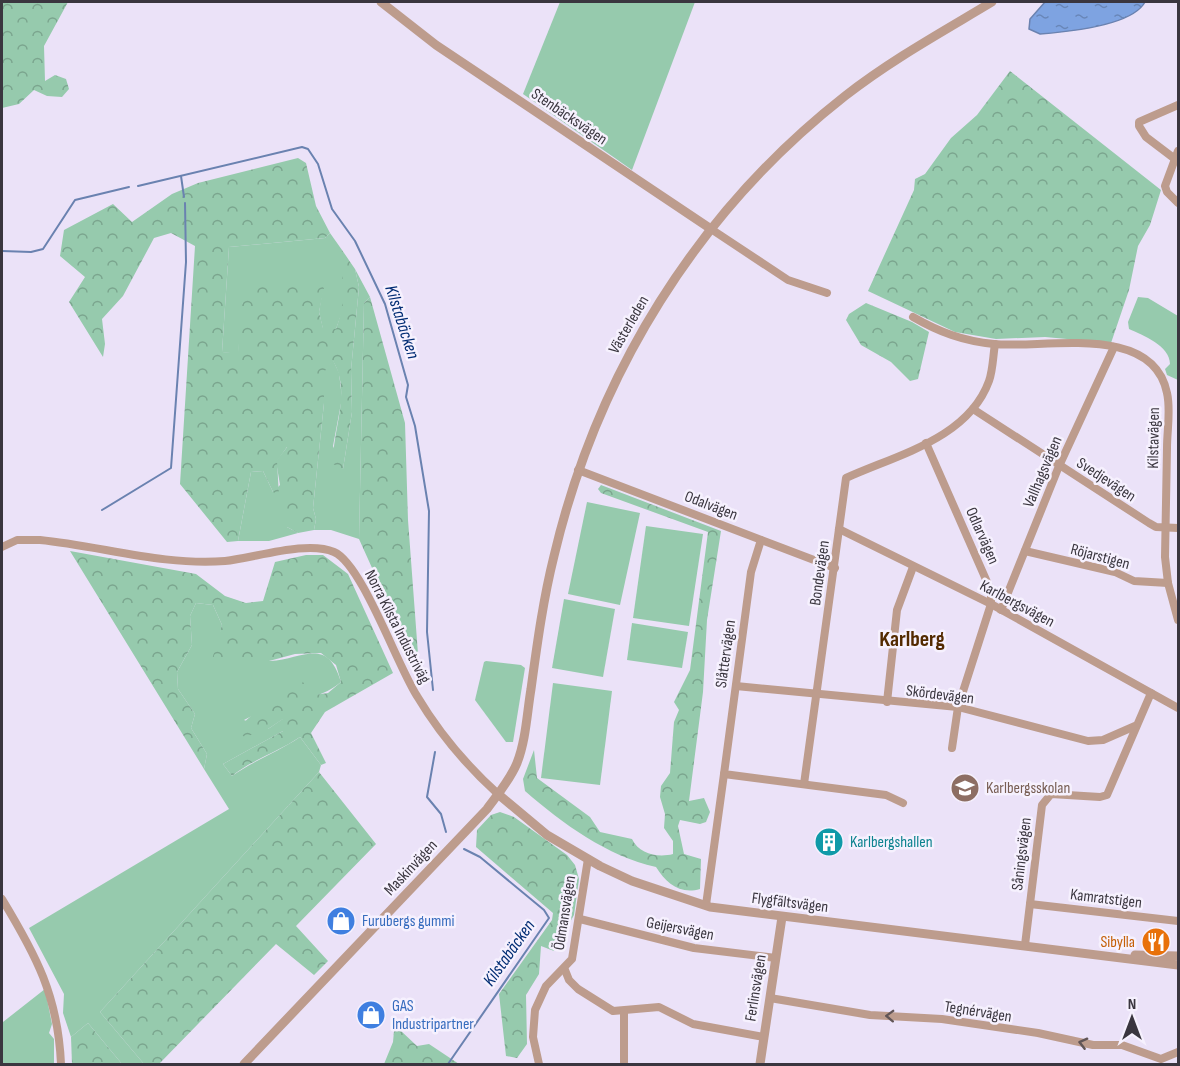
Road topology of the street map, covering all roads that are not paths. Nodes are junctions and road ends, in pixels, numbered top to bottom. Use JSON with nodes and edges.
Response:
{"nodes":[{"id":1,"x":381,"y":2,"type":"edge"},
{"id":2,"x":992,"y":2,"type":"edge"},
{"id":3,"x":1179,"y":105,"type":"edge"},
{"id":4,"x":1179,"y":151,"type":"edge"},
{"id":5,"x":1175,"y":159,"type":"junction"},
{"id":6,"x":1179,"y":203,"type":"edge"},
{"id":7,"x":711,"y":229,"type":"junction"},
{"id":8,"x":827,"y":293,"type":"dead end"},
{"id":9,"x":913,"y":317,"type":"dead end"},
{"id":10,"x":995,"y":344,"type":"junction"},
{"id":11,"x":1114,"y":347,"type":"junction"},
{"id":12,"x":973,"y":409,"type":"junction"},
{"id":13,"x":926,"y":443,"type":"junction"},
{"id":14,"x":1059,"y":466,"type":"junction"},
{"id":15,"x":578,"y":470,"type":"junction"},
{"id":16,"x":1166,"y":528,"type":"junction"},
{"id":17,"x":1179,"y":528,"type":"edge"},
{"id":18,"x":839,"y":530,"type":"junction"},
{"id":19,"x":761,"y":540,"type":"junction"},
{"id":20,"x":2,"y":546,"type":"edge"},
{"id":21,"x":1025,"y":551,"type":"junction"},
{"id":22,"x":913,"y":567,"type":"junction"},
{"id":23,"x":835,"y":568,"type":"junction"},
{"id":24,"x":1168,"y":584,"type":"junction"},
{"id":25,"x":991,"y":604,"type":"junction"},
{"id":26,"x":1001,"y":610,"type":"junction"},
{"id":27,"x":1179,"y":621,"type":"edge"},
{"id":28,"x":736,"y":686,"type":"junction"},
{"id":29,"x":1151,"y":693,"type":"junction"},
{"id":30,"x":817,"y":695,"type":"junction"},
{"id":31,"x":887,"y":702,"type":"junction"},
{"id":32,"x":958,"y":707,"type":"junction"},
{"id":33,"x":1179,"y":708,"type":"edge"},
{"id":34,"x":1135,"y":726,"type":"junction"},
{"id":35,"x":951,"y":748,"type":"dead end"},
{"id":36,"x":724,"y":774,"type":"junction"},
{"id":37,"x":804,"y":784,"type":"junction"},
{"id":38,"x":498,"y":794,"type":"junction"},
{"id":39,"x":903,"y":803,"type":"dead end"},
{"id":40,"x":588,"y":859,"type":"junction"},
{"id":41,"x":2,"y":899,"type":"edge"},
{"id":42,"x":1030,"y":904,"type":"junction"},
{"id":43,"x":706,"y":906,"type":"junction"},
{"id":44,"x":782,"y":917,"type":"junction"},
{"id":45,"x":580,"y":919,"type":"junction"},
{"id":46,"x":1179,"y":921,"type":"edge"},
{"id":47,"x":1026,"y":945,"type":"junction"},
{"id":48,"x":1109,"y":955,"type":"junction"},
{"id":49,"x":1179,"y":956,"type":"edge"},
{"id":50,"x":776,"y":958,"type":"junction"},
{"id":51,"x":1179,"y":965,"type":"edge"},
{"id":52,"x":565,"y":970,"type":"junction"},
{"id":53,"x":770,"y":998,"type":"junction"},
{"id":54,"x":624,"y":1012,"type":"junction"},
{"id":55,"x":764,"y":1037,"type":"junction"},
{"id":56,"x":1179,"y":1052,"type":"edge"},
{"id":57,"x":61,"y":1065,"type":"edge"},
{"id":58,"x":244,"y":1065,"type":"edge"},
{"id":59,"x":539,"y":1065,"type":"edge"},
{"id":60,"x":624,"y":1065,"type":"edge"},
{"id":61,"x":760,"y":1065,"type":"edge"}],
"edges":[{"from":1,"to":7,"type":"street","name":"Stenbäcksvägen"},
{"from":2,"to":7,"type":"street","name":"Västerleden"},
{"from":3,"to":5,"type":"street"},
{"from":4,"to":5,"type":"street"},
{"from":5,"to":6,"type":"street"},
{"from":7,"to":8,"type":"street"},
{"from":7,"to":15,"type":"street","name":"Västerleden"},
{"from":9,"to":10,"type":"street","name":"Kilstavägen"},
{"from":10,"to":11,"type":"street","name":"Kilstavägen"},
{"from":10,"to":12,"type":"street","name":"Bondevägen"},
{"from":11,"to":14,"type":"street","name":"Vallhagsvägen"},
{"from":11,"to":16,"type":"street","name":"Kilstavägen"},
{"from":12,"to":13,"type":"street","name":"Bondevägen"},
{"from":12,"to":14,"type":"street","name":"Svedjevägen"},
{"from":13,"to":18,"type":"street","name":"Bondevägen"},
{"from":13,"to":25,"type":"street","name":"Odlarvägen"},
{"from":14,"to":16,"type":"street","name":"Svedjevägen"},
{"from":14,"to":21,"type":"street","name":"Vallhagsvägen"},
{"from":15,"to":19,"type":"street","name":"Odalvägen"},
{"from":15,"to":38,"type":"street","name":"Västerleden"},
{"from":16,"to":17,"type":"street"},
{"from":16,"to":24,"type":"street","name":"Kilstavägen"},
{"from":18,"to":22,"type":"street","name":"Karlbergsvägen"},
{"from":18,"to":23,"type":"street","name":"Bondevägen"},
{"from":19,"to":23,"type":"street","name":"Odalvägen"},
{"from":19,"to":28,"type":"street","name":"Slåttervägen"},
{"from":20,"to":38,"type":"street","name":"Norra Kilsta Industriväg"},
{"from":21,"to":24,"type":"street","name":"Röjarstigen"},
{"from":21,"to":26,"type":"street","name":"Vallhagsvägen"},
{"from":22,"to":25,"type":"street","name":"Karlbergsvägen"},
{"from":22,"to":31,"type":"street"},
{"from":23,"to":30,"type":"street","name":"Bondevägen"},
{"from":24,"to":27,"type":"street","name":"Kilstavägen"},
{"from":25,"to":26,"type":"street","name":"Karlbergsvägen"},
{"from":25,"to":32,"type":"street"},
{"from":26,"to":29,"type":"street","name":"Karlbergsvägen"},
{"from":28,"to":30,"type":"street","name":"Skördevägen"},
{"from":28,"to":36,"type":"street","name":"Slåttervägen"},
{"from":29,"to":33,"type":"street","name":"Karlbergsvägen"},
{"from":29,"to":34,"type":"street","name":"Såningsvägen"},
{"from":30,"to":31,"type":"street","name":"Skördevägen"},
{"from":30,"to":37,"type":"street","name":"Bondevägen"},
{"from":31,"to":32,"type":"street","name":"Skördevägen"},
{"from":32,"to":34,"type":"street","name":"Skördevägen"},
{"from":32,"to":35,"type":"street"},
{"from":34,"to":42,"type":"street","name":"Såningsvägen"},
{"from":36,"to":37,"type":"street"},
{"from":36,"to":43,"type":"street","name":"Slåttervägen"},
{"from":37,"to":39,"type":"street"},
{"from":38,"to":40,"type":"street","name":"Flygfältsvägen"},
{"from":38,"to":58,"type":"street","name":"Maskinvägen"},
{"from":40,"to":43,"type":"street","name":"Flygfältsvägen"},
{"from":40,"to":45,"type":"street","name":"Ödmansvägen"},
{"from":41,"to":57,"type":"street"},
{"from":42,"to":46,"type":"street","name":"Kamratstigen"},
{"from":42,"to":47,"type":"street","name":"Såningsvägen"},
{"from":43,"to":44,"type":"street","name":"Flygfältsvägen"},
{"from":44,"to":47,"type":"street","name":"Flygfältsvägen"},
{"from":44,"to":50,"type":"street","name":"Ferlinsvägen"},
{"from":45,"to":50,"type":"street","name":"Geijersvägen"},
{"from":45,"to":52,"type":"street","name":"Ödmansvägen"},
{"from":47,"to":48,"type":"street","name":"Flygfältsvägen"},
{"from":48,"to":49,"type":"street","name":"Flygfältsvägen"},
{"from":48,"to":51,"type":"street","name":"Flygfältsvägen"},
{"from":50,"to":53,"type":"street","name":"Ferlinsvägen"},
{"from":52,"to":54,"type":"street"},
{"from":52,"to":59,"type":"street","name":"Ödmansvägen"},
{"from":53,"to":55,"type":"street","name":"Ferlinsvägen"},
{"from":56,"to":53,"type":"street","name":"Tegnérvägen","one_way":true},
{"from":54,"to":55,"type":"street"},
{"from":54,"to":60,"type":"street"},
{"from":55,"to":61,"type":"street","name":"Ferlinsvägen"}]}
